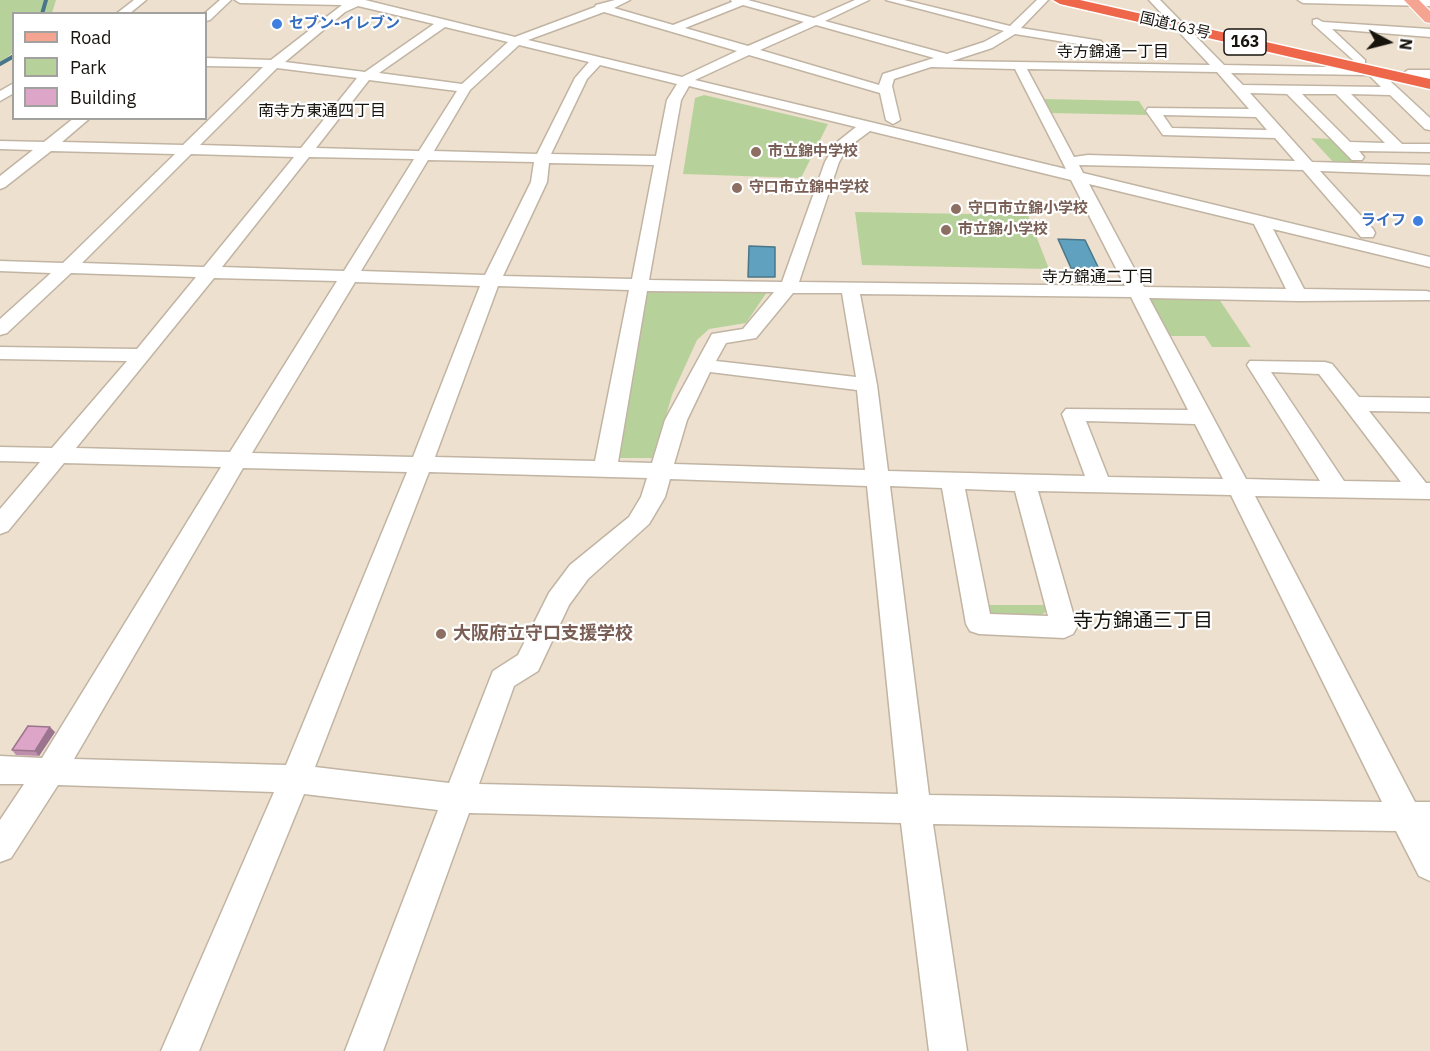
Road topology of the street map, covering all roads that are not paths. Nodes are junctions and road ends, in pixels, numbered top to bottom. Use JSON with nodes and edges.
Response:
{"nodes":[{"id":1,"x":141,"y":0,"type":"edge"},
{"id":2,"x":226,"y":0,"type":"edge"},
{"id":3,"x":240,"y":0,"type":"edge"},
{"id":4,"x":375,"y":0,"type":"edge"},
{"id":5,"x":393,"y":0,"type":"edge"},
{"id":6,"x":626,"y":0,"type":"edge"},
{"id":7,"x":864,"y":0,"type":"edge"},
{"id":8,"x":891,"y":0,"type":"edge"},
{"id":9,"x":1043,"y":0,"type":"edge"},
{"id":10,"x":1060,"y":0,"type":"edge"},
{"id":11,"x":1080,"y":0,"type":"edge"},
{"id":12,"x":1154,"y":0,"type":"edge"},
{"id":13,"x":1293,"y":0,"type":"edge"},
{"id":14,"x":1303,"y":0,"type":"edge"},
{"id":15,"x":358,"y":1,"type":"edge"},
{"id":16,"x":739,"y":1,"type":"edge"},
{"id":17,"x":1412,"y":1,"type":"edge"},
{"id":18,"x":586,"y":3,"type":"dead end"},
{"id":19,"x":1430,"y":3,"type":"edge"},
{"id":20,"x":603,"y":8,"type":"junction"},
{"id":21,"x":125,"y":12,"type":"edge"},
{"id":22,"x":207,"y":17,"type":"edge"},
{"id":23,"x":1430,"y":19,"type":"edge"},
{"id":24,"x":445,"y":21,"type":"junction"},
{"id":25,"x":814,"y":21,"type":"junction"},
{"id":26,"x":1176,"y":24,"type":"junction"},
{"id":27,"x":1320,"y":25,"type":"junction"},
{"id":28,"x":673,"y":29,"type":"junction"},
{"id":29,"x":533,"y":32,"type":"junction"},
{"id":30,"x":1008,"y":33,"type":"junction"},
{"id":31,"x":1430,"y":33,"type":"edge"},
{"id":32,"x":518,"y":40,"type":"junction"},
{"id":33,"x":988,"y":45,"type":"junction"},
{"id":34,"x":746,"y":51,"type":"junction"},
{"id":35,"x":1017,"y":56,"type":"junction"},
{"id":36,"x":1210,"y":57,"type":"junction"},
{"id":37,"x":947,"y":58,"type":"junction"},
{"id":38,"x":598,"y":60,"type":"junction"},
{"id":39,"x":207,"y":62,"type":"edge"},
{"id":40,"x":274,"y":64,"type":"junction"},
{"id":41,"x":933,"y":64,"type":"junction"},
{"id":42,"x":1366,"y":67,"type":"junction"},
{"id":43,"x":1222,"y":70,"type":"junction"},
{"id":44,"x":1408,"y":74,"type":"junction"},
{"id":45,"x":1430,"y":74,"type":"edge"},
{"id":46,"x":365,"y":76,"type":"junction"},
{"id":47,"x":692,"y":76,"type":"junction"},
{"id":48,"x":1430,"y":79,"type":"edge"},
{"id":49,"x":1430,"y":84,"type":"edge"},
{"id":50,"x":465,"y":88,"type":"junction"},
{"id":51,"x":1238,"y":88,"type":"junction"},
{"id":52,"x":1290,"y":89,"type":"junction"},
{"id":53,"x":1339,"y":90,"type":"junction"},
{"id":54,"x":1392,"y":91,"type":"junction"},
{"id":55,"x":887,"y":92,"type":"junction"},
{"id":56,"x":1259,"y":113,"type":"junction"},
{"id":57,"x":80,"y":120,"type":"edge"},
{"id":58,"x":893,"y":120,"type":"junction"},
{"id":59,"x":868,"y":125,"type":"junction"},
{"id":60,"x":1430,"y":126,"type":"edge"},
{"id":61,"x":1280,"y":134,"type":"junction"},
{"id":62,"x":0,"y":145,"type":"edge"},
{"id":63,"x":48,"y":146,"type":"junction"},
{"id":64,"x":1345,"y":146,"type":"junction"},
{"id":65,"x":1398,"y":148,"type":"junction"},
{"id":66,"x":1430,"y":148,"type":"edge"},
{"id":67,"x":186,"y":149,"type":"junction"},
{"id":68,"x":305,"y":154,"type":"junction"},
{"id":69,"x":422,"y":156,"type":"junction"},
{"id":70,"x":542,"y":158,"type":"junction"},
{"id":71,"x":661,"y":161,"type":"junction"},
{"id":72,"x":1306,"y":167,"type":"junction"},
{"id":73,"x":1370,"y":169,"type":"junction"},
{"id":74,"x":1073,"y":170,"type":"junction"},
{"id":75,"x":1430,"y":170,"type":"edge"},
{"id":76,"x":0,"y":184,"type":"edge"},
{"id":77,"x":1261,"y":222,"type":"junction"},
{"id":78,"x":1366,"y":233,"type":"junction"},
{"id":79,"x":1430,"y":249,"type":"edge"},
{"id":80,"x":1390,"y":253,"type":"junction"},
{"id":81,"x":1430,"y":262,"type":"edge"},
{"id":82,"x":0,"y":266,"type":"edge"},
{"id":83,"x":67,"y":268,"type":"junction"},
{"id":84,"x":209,"y":272,"type":"junction"},
{"id":85,"x":348,"y":277,"type":"junction"},
{"id":86,"x":492,"y":279,"type":"junction"},
{"id":87,"x":638,"y":285,"type":"junction"},
{"id":88,"x":789,"y":286,"type":"junction"},
{"id":89,"x":850,"y":288,"type":"junction"},
{"id":90,"x":1137,"y":293,"type":"junction"},
{"id":91,"x":1299,"y":296,"type":"junction"},
{"id":92,"x":1428,"y":298,"type":"edge"},
{"id":93,"x":0,"y":329,"type":"edge"},
{"id":94,"x":0,"y":353,"type":"edge"},
{"id":95,"x":140,"y":356,"type":"junction"},
{"id":96,"x":703,"y":365,"type":"junction"},
{"id":97,"x":867,"y":385,"type":"junction"},
{"id":98,"x":1353,"y":404,"type":"junction"},
{"id":99,"x":1430,"y":405,"type":"edge"},
{"id":100,"x":1202,"y":417,"type":"junction"},
{"id":101,"x":0,"y":454,"type":"edge"},
{"id":102,"x":57,"y":456,"type":"junction"},
{"id":103,"x":238,"y":459,"type":"junction"},
{"id":104,"x":421,"y":464,"type":"junction"},
{"id":105,"x":605,"y":469,"type":"junction"},
{"id":106,"x":660,"y":470,"type":"junction"},
{"id":107,"x":877,"y":477,"type":"junction"},
{"id":108,"x":952,"y":481,"type":"junction"},
{"id":109,"x":1024,"y":483,"type":"junction"},
{"id":110,"x":1100,"y":485,"type":"junction"},
{"id":111,"x":1239,"y":487,"type":"junction"},
{"id":112,"x":1337,"y":489,"type":"junction"},
{"id":113,"x":1425,"y":491,"type":"edge"},
{"id":114,"x":0,"y":525,"type":"edge"},
{"id":115,"x":0,"y":770,"type":"edge"},
{"id":116,"x":50,"y":772,"type":"junction"},
{"id":117,"x":295,"y":779,"type":"junction"},
{"id":118,"x":457,"y":798,"type":"junction"},
{"id":119,"x":915,"y":809,"type":"junction"},
{"id":120,"x":1417,"y":817,"type":"edge"},
{"id":121,"x":0,"y":847,"type":"edge"},
{"id":122,"x":1430,"y":865,"type":"edge"},
{"id":123,"x":180,"y":1051,"type":"edge"},
{"id":124,"x":364,"y":1051,"type":"edge"},
{"id":125,"x":948,"y":1051,"type":"edge"}],
"edges":[{"from":1,"to":21,"type":"street"},
{"from":2,"to":22,"type":"street"},
{"from":3,"to":15,"type":"street"},
{"from":4,"to":15,"type":"street"},
{"from":5,"to":29,"type":"street"},
{"from":6,"to":20,"type":"street"},
{"from":7,"to":25,"type":"street"},
{"from":8,"to":30,"type":"street"},
{"from":9,"to":30,"type":"street"},
{"from":10,"to":26,"type":"highway","name":"国道163号","number":"163"},
{"from":11,"to":26,"type":"highway","name":"国道163号","number":"163"},
{"from":12,"to":26,"type":"street"},
{"from":13,"to":27,"type":"street"},
{"from":14,"to":17,"type":"street"},
{"from":15,"to":24,"type":"street"},
{"from":15,"to":40,"type":"street"},
{"from":16,"to":25,"type":"street"},
{"from":16,"to":28,"type":"street"},
{"from":17,"to":19,"type":"street"},
{"from":17,"to":23,"type":"main road"},
{"from":18,"to":20,"type":"street"},
{"from":20,"to":28,"type":"street"},
{"from":20,"to":29,"type":"street"},
{"from":24,"to":32,"type":"street"},
{"from":24,"to":46,"type":"street"},
{"from":25,"to":34,"type":"street"},
{"from":25,"to":37,"type":"street"},
{"from":26,"to":36,"type":"street"},
{"from":26,"to":42,"type":"highway","name":"国道163号","number":"163"},
{"from":27,"to":31,"type":"street"},
{"from":27,"to":42,"type":"street"},
{"from":28,"to":34,"type":"street"},
{"from":29,"to":32,"type":"street"},
{"from":29,"to":47,"type":"street"},
{"from":30,"to":33,"type":"street"},
{"from":30,"to":36,"type":"street"},
{"from":32,"to":38,"type":"street"},
{"from":32,"to":50,"type":"street"},
{"from":33,"to":35,"type":"street"},
{"from":33,"to":37,"type":"street"},
{"from":34,"to":47,"type":"street"},
{"from":34,"to":55,"type":"street"},
{"from":35,"to":41,"type":"street"},
{"from":35,"to":43,"type":"street"},
{"from":35,"to":74,"type":"street"},
{"from":36,"to":43,"type":"street"},
{"from":37,"to":41,"type":"street"},
{"from":38,"to":47,"type":"street"},
{"from":38,"to":70,"type":"street"},
{"from":39,"to":40,"type":"street"},
{"from":40,"to":46,"type":"street"},
{"from":40,"to":67,"type":"street"},
{"from":41,"to":55,"type":"street"},
{"from":42,"to":43,"type":"street"},
{"from":42,"to":44,"type":"highway","name":"国道163号","number":"163"},
{"from":42,"to":49,"type":"highway","name":"国道163号","number":"163"},
{"from":42,"to":54,"type":"street"},
{"from":43,"to":51,"type":"street"},
{"from":44,"to":45,"type":"street"},
{"from":44,"to":48,"type":"highway","name":"国道163号","number":"163"},
{"from":46,"to":50,"type":"street"},
{"from":46,"to":68,"type":"street"},
{"from":47,"to":58,"type":"street"},
{"from":47,"to":59,"type":"street"},
{"from":47,"to":71,"type":"street"},
{"from":50,"to":69,"type":"street"},
{"from":51,"to":52,"type":"street"},
{"from":51,"to":56,"type":"street"},
{"from":52,"to":53,"type":"street"},
{"from":52,"to":64,"type":"street"},
{"from":53,"to":54,"type":"street"},
{"from":53,"to":65,"type":"street"},
{"from":54,"to":60,"type":"street"},
{"from":55,"to":58,"type":"street"},
{"from":56,"to":61,"type":"street"},
{"from":56,"to":61,"type":"street"},
{"from":57,"to":63,"type":"street"},
{"from":58,"to":74,"type":"street"},
{"from":59,"to":74,"type":"street"},
{"from":59,"to":88,"type":"street"},
{"from":61,"to":72,"type":"street"},
{"from":62,"to":63,"type":"street"},
{"from":63,"to":67,"type":"street"},
{"from":63,"to":76,"type":"street"},
{"from":64,"to":65,"type":"street"},
{"from":64,"to":73,"type":"street"},
{"from":65,"to":66,"type":"street"},
{"from":67,"to":68,"type":"street"},
{"from":67,"to":83,"type":"street"},
{"from":68,"to":69,"type":"street"},
{"from":68,"to":84,"type":"street"},
{"from":69,"to":70,"type":"street"},
{"from":69,"to":85,"type":"street"},
{"from":70,"to":71,"type":"street"},
{"from":70,"to":86,"type":"street"},
{"from":71,"to":87,"type":"street"},
{"from":72,"to":73,"type":"street"},
{"from":72,"to":74,"type":"street"},
{"from":72,"to":78,"type":"street"},
{"from":73,"to":75,"type":"street"},
{"from":74,"to":77,"type":"street"},
{"from":74,"to":78,"type":"street"},
{"from":74,"to":90,"type":"street"},
{"from":77,"to":80,"type":"street"},
{"from":77,"to":91,"type":"street"},
{"from":78,"to":79,"type":"street"},
{"from":80,"to":81,"type":"street"},
{"from":80,"to":92,"type":"street"},
{"from":82,"to":83,"type":"street"},
{"from":83,"to":84,"type":"street"},
{"from":83,"to":93,"type":"street"},
{"from":84,"to":85,"type":"street"},
{"from":84,"to":95,"type":"street"},
{"from":85,"to":86,"type":"street"},
{"from":85,"to":103,"type":"street"},
{"from":86,"to":87,"type":"street"},
{"from":86,"to":104,"type":"street"},
{"from":87,"to":88,"type":"street"},
{"from":87,"to":105,"type":"street"},
{"from":88,"to":89,"type":"street"},
{"from":88,"to":96,"type":"street"},
{"from":89,"to":90,"type":"street"},
{"from":89,"to":97,"type":"street"},
{"from":90,"to":91,"type":"street"},
{"from":90,"to":100,"type":"street"},
{"from":91,"to":92,"type":"street"},
{"from":94,"to":95,"type":"street"},
{"from":95,"to":102,"type":"street"},
{"from":96,"to":97,"type":"street"},
{"from":96,"to":106,"type":"street"},
{"from":97,"to":107,"type":"street"},
{"from":98,"to":99,"type":"street"},
{"from":98,"to":112,"type":"street"},
{"from":98,"to":113,"type":"street"},
{"from":100,"to":110,"type":"street"},
{"from":100,"to":111,"type":"street"},
{"from":101,"to":102,"type":"street"},
{"from":102,"to":103,"type":"street"},
{"from":102,"to":114,"type":"street"},
{"from":103,"to":104,"type":"street"},
{"from":103,"to":116,"type":"street"},
{"from":104,"to":105,"type":"street"},
{"from":104,"to":117,"type":"street"},
{"from":105,"to":106,"type":"street"},
{"from":106,"to":107,"type":"street"},
{"from":106,"to":118,"type":"street"},
{"from":107,"to":108,"type":"street"},
{"from":107,"to":119,"type":"street"},
{"from":108,"to":109,"type":"street"},
{"from":108,"to":109,"type":"street"},
{"from":109,"to":110,"type":"street"},
{"from":110,"to":111,"type":"street"},
{"from":111,"to":112,"type":"street"},
{"from":111,"to":120,"type":"street"},
{"from":112,"to":113,"type":"street"},
{"from":115,"to":116,"type":"street"},
{"from":116,"to":117,"type":"street"},
{"from":116,"to":121,"type":"street"},
{"from":117,"to":118,"type":"street"},
{"from":117,"to":123,"type":"street"},
{"from":118,"to":119,"type":"street"},
{"from":118,"to":124,"type":"street"},
{"from":119,"to":120,"type":"street"},
{"from":119,"to":125,"type":"street"},
{"from":120,"to":122,"type":"street"}]}
